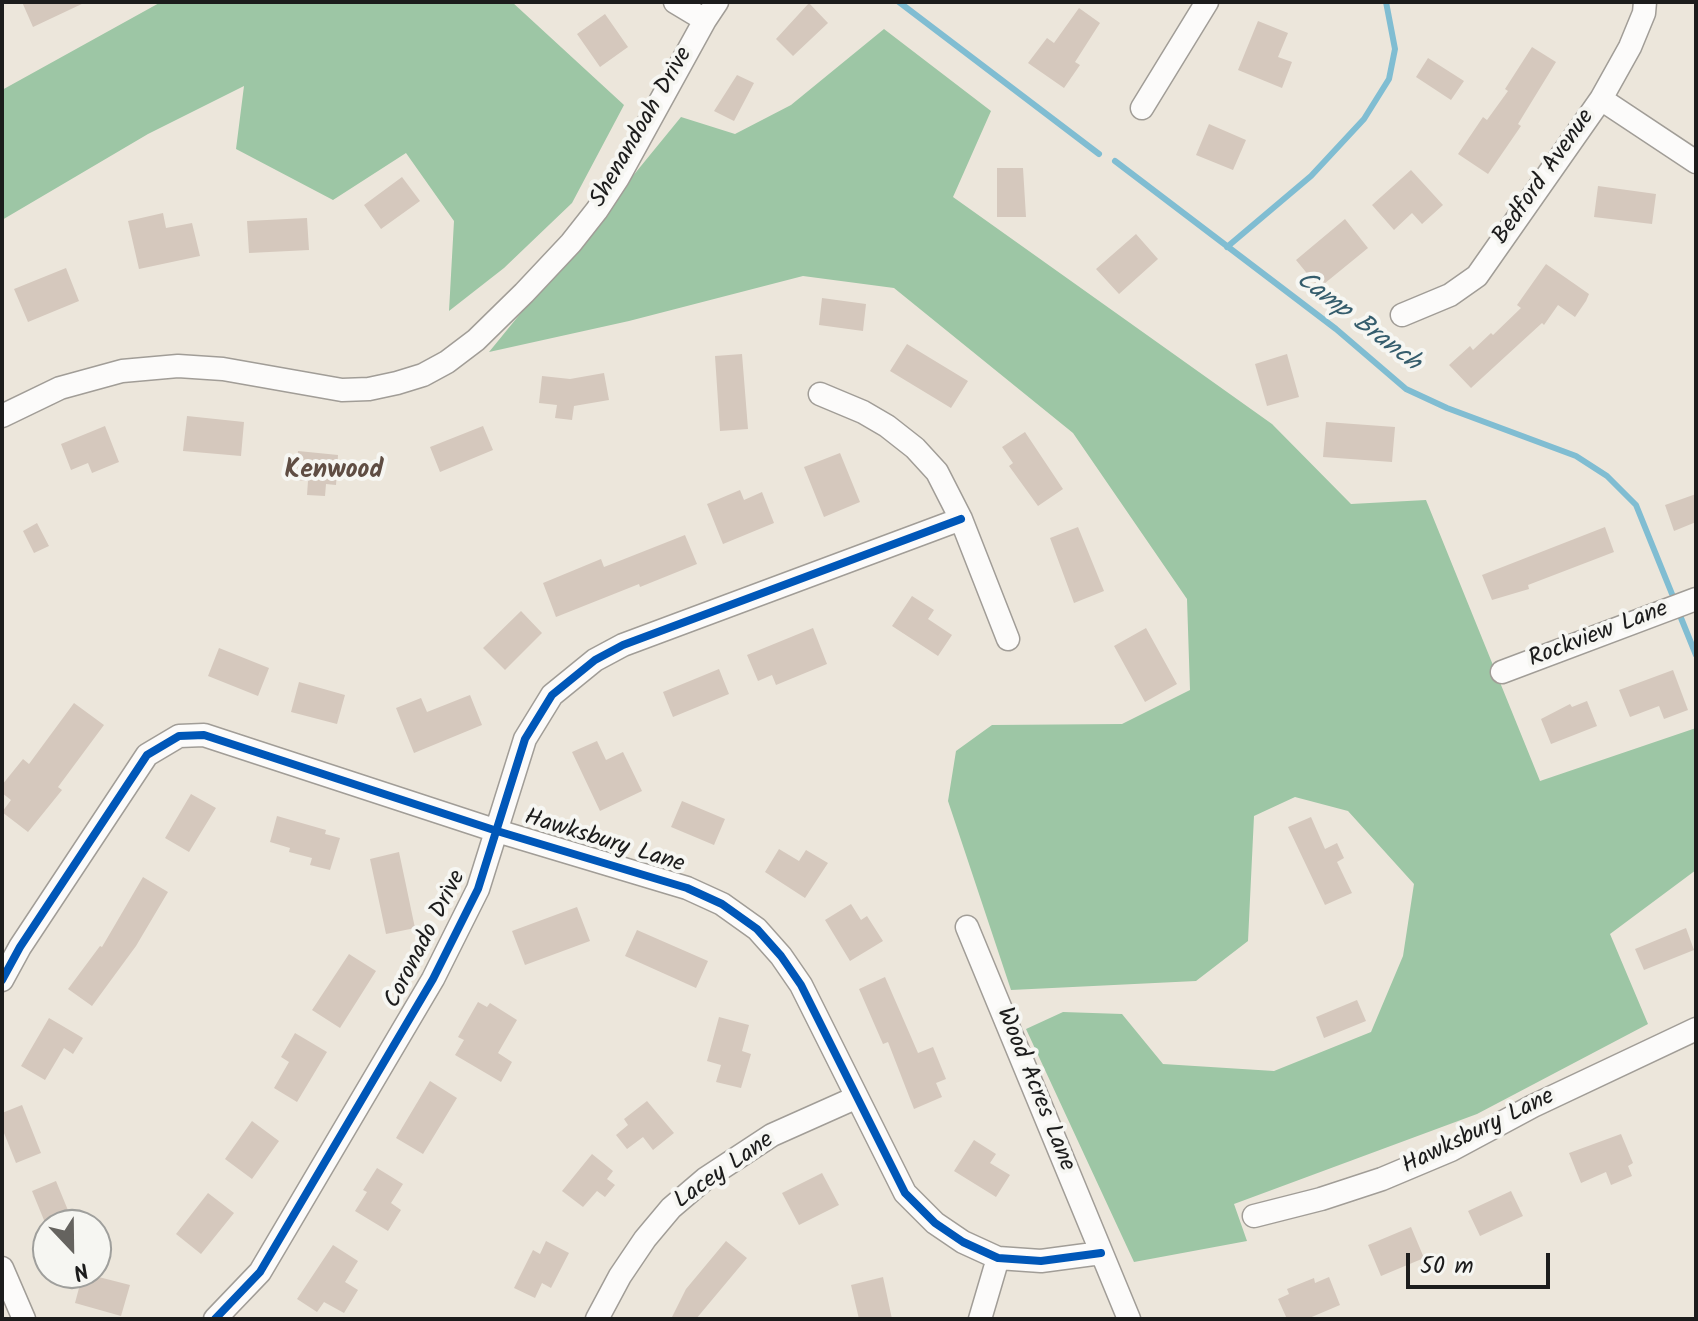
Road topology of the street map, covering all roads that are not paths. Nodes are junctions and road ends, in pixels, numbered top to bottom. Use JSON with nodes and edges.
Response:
{"nodes":[{"id":1,"x":675,"y":2,"type":"edge"},
{"id":2,"x":1207,"y":2,"type":"edge"},
{"id":3,"x":1645,"y":2,"type":"edge"},
{"id":4,"x":711,"y":11,"type":"edge"},
{"id":5,"x":1601,"y":99,"type":"junction"},
{"id":6,"x":1142,"y":108,"type":"dead end"},
{"id":7,"x":1696,"y":162,"type":"edge"},
{"id":8,"x":1402,"y":315,"type":"dead end"},
{"id":9,"x":820,"y":394,"type":"dead end"},
{"id":10,"x":2,"y":416,"type":"edge"},
{"id":11,"x":961,"y":519,"type":"junction"},
{"id":12,"x":1696,"y":599,"type":"edge"},
{"id":13,"x":1008,"y":639,"type":"dead end"},
{"id":14,"x":1502,"y":672,"type":"dead end"},
{"id":15,"x":497,"y":831,"type":"junction"},
{"id":16,"x":967,"y":927,"type":"dead end"},
{"id":17,"x":2,"y":980,"type":"edge"},
{"id":18,"x":1696,"y":1029,"type":"edge"},
{"id":19,"x":855,"y":1098,"type":"junction"},
{"id":20,"x":1254,"y":1216,"type":"dead end"},
{"id":21,"x":1101,"y":1253,"type":"junction"},
{"id":22,"x":998,"y":1258,"type":"junction"},
{"id":23,"x":2,"y":1268,"type":"edge"},
{"id":24,"x":24,"y":1319,"type":"edge"},
{"id":25,"x":215,"y":1319,"type":"edge"},
{"id":26,"x":597,"y":1319,"type":"edge"},
{"id":27,"x":980,"y":1319,"type":"edge"},
{"id":28,"x":1129,"y":1319,"type":"edge"}],
"edges":[{"from":1,"to":4,"type":"street"},
{"from":2,"to":6,"type":"street"},
{"from":3,"to":5,"type":"street","name":"Bedford Avenue"},
{"from":4,"to":10,"type":"street","name":"Shenandoah Drive"},
{"from":5,"to":7,"type":"street"},
{"from":5,"to":8,"type":"street","name":"Bedford Avenue"},
{"from":9,"to":11,"type":"street"},
{"from":11,"to":13,"type":"street"},
{"from":11,"to":15,"type":"street","name":"Coronado Drive"},
{"from":12,"to":14,"type":"street","name":"Rockview Lane"},
{"from":15,"to":17,"type":"street","name":"Hawksbury Lane"},
{"from":15,"to":19,"type":"street","name":"Hawksbury Lane"},
{"from":15,"to":25,"type":"street","name":"Coronado Drive"},
{"from":16,"to":21,"type":"street","name":"Wood Acres Lane"},
{"from":18,"to":20,"type":"street","name":"Hawksbury Lane"},
{"from":19,"to":22,"type":"street","name":"Hawksbury Lane"},
{"from":19,"to":26,"type":"street","name":"Lacey Lane"},
{"from":21,"to":22,"type":"street","name":"Hawksbury Lane"},
{"from":21,"to":28,"type":"street","name":"Wood Acres Lane"},
{"from":22,"to":27,"type":"street"},
{"from":23,"to":24,"type":"street"}]}
